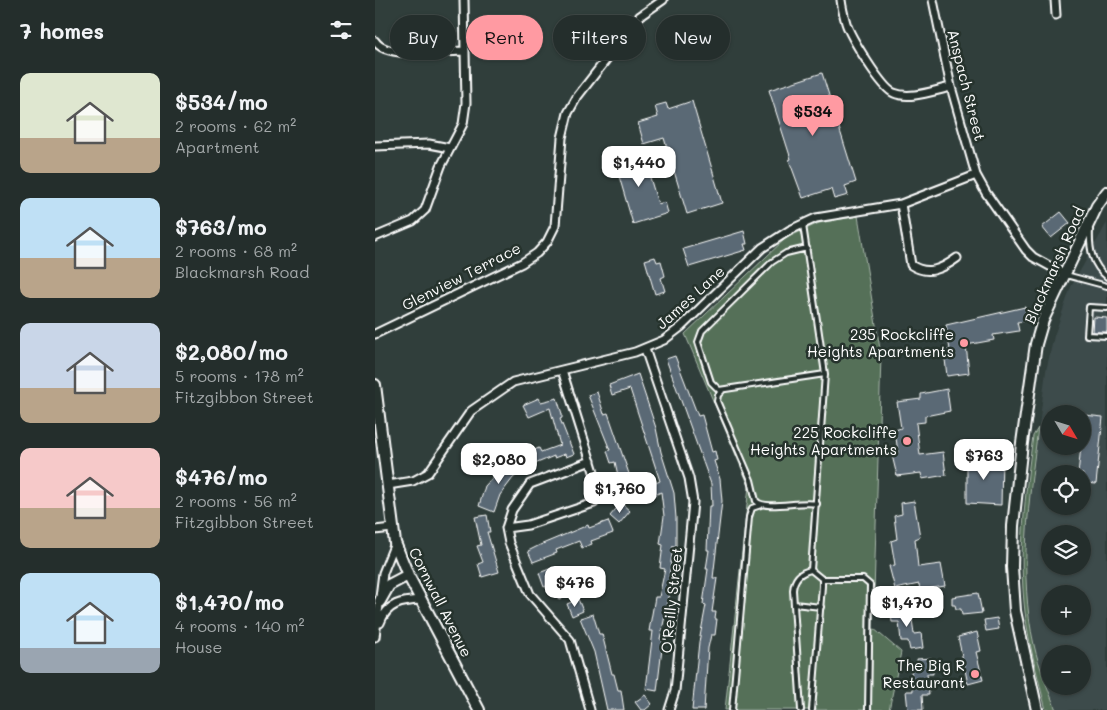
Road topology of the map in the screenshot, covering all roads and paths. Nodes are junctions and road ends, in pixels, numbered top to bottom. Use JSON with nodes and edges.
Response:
{"nodes":[{"id":1,"x":464,"y":0,"type":"edge"},
{"id":2,"x":663,"y":0,"type":"edge"},
{"id":3,"x":841,"y":0,"type":"edge"},
{"id":4,"x":933,"y":0,"type":"edge"},
{"id":5,"x":1055,"y":0,"type":"edge"},
{"id":6,"x":1056,"y":16,"type":"dead end"},
{"id":7,"x":375,"y":41,"type":"edge"},
{"id":8,"x":465,"y":51,"type":"junction"},
{"id":9,"x":951,"y":87,"type":"junction"},
{"id":10,"x":375,"y":146,"type":"edge"},
{"id":11,"x":450,"y":148,"type":"junction"},
{"id":12,"x":976,"y":175,"type":"junction"},
{"id":13,"x":1107,"y":192,"type":"edge"},
{"id":14,"x":901,"y":204,"type":"junction"},
{"id":15,"x":1090,"y":220,"type":"junction"},
{"id":16,"x":803,"y":223,"type":"junction"},
{"id":17,"x":375,"y":237,"type":"edge"},
{"id":18,"x":807,"y":248,"type":"junction"},
{"id":19,"x":957,"y":258,"type":"dead end"},
{"id":20,"x":1065,"y":275,"type":"junction"},
{"id":21,"x":1107,"y":277,"type":"edge"},
{"id":22,"x":1107,"y":286,"type":"edge"},
{"id":23,"x":1107,"y":308,"type":"edge"},
{"id":24,"x":375,"y":334,"type":"edge"},
{"id":25,"x":1107,"y":336,"type":"edge"},
{"id":26,"x":645,"y":349,"type":"junction"},
{"id":27,"x":562,"y":370,"type":"junction"},
{"id":28,"x":825,"y":374,"type":"junction"},
{"id":29,"x":375,"y":385,"type":"edge"},
{"id":30,"x":722,"y":390,"type":"junction"},
{"id":31,"x":591,"y":461,"type":"junction"},
{"id":32,"x":388,"y":485,"type":"junction"},
{"id":33,"x":817,"y":504,"type":"junction"},
{"id":34,"x":761,"y":505,"type":"junction"},
{"id":35,"x":392,"y":528,"type":"junction"},
{"id":36,"x":506,"y":528,"type":"junction"},
{"id":37,"x":375,"y":530,"type":"edge"},
{"id":38,"x":395,"y":543,"type":"junction"},
{"id":39,"x":811,"y":570,"type":"junction"},
{"id":40,"x":408,"y":574,"type":"junction"},
{"id":41,"x":822,"y":579,"type":"junction"},
{"id":42,"x":421,"y":600,"type":"junction"},
{"id":43,"x":381,"y":601,"type":"junction"},
{"id":44,"x":794,"y":604,"type":"junction"},
{"id":45,"x":821,"y":607,"type":"junction"},
{"id":46,"x":375,"y":637,"type":"edge"},
{"id":47,"x":479,"y":710,"type":"edge"},
{"id":48,"x":590,"y":710,"type":"edge"},
{"id":49,"x":669,"y":710,"type":"edge"},
{"id":50,"x":732,"y":710,"type":"edge"},
{"id":51,"x":801,"y":710,"type":"edge"},
{"id":52,"x":812,"y":710,"type":"edge"},
{"id":53,"x":868,"y":710,"type":"edge"},
{"id":54,"x":1037,"y":710,"type":"edge"}],
"edges":[{"from":1,"to":8,"type":"street"},
{"from":2,"to":24,"type":"street","name":"Glenview Terrace"},
{"from":3,"to":9,"type":"street"},
{"from":4,"to":9,"type":"street","name":"Anspach Street"},
{"from":5,"to":6,"type":"street"},
{"from":7,"to":8,"type":"street"},
{"from":8,"to":11,"type":"street"},
{"from":9,"to":12,"type":"street","name":"Anspach Street"},
{"from":10,"to":11,"type":"street"},
{"from":11,"to":17,"type":"street"},
{"from":12,"to":14,"type":"street","name":"James Lane"},
{"from":12,"to":20,"type":"street","name":"Anspach Street"},
{"from":13,"to":15,"type":"street","name":"Blackmarsh Road"},
{"from":14,"to":16,"type":"street","name":"James Lane"},
{"from":14,"to":19,"type":"street"},
{"from":15,"to":20,"type":"street","name":"Blackmarsh Road"},
{"from":15,"to":21,"type":"lane"},
{"from":16,"to":18,"type":"lane"},
{"from":16,"to":26,"type":"street","name":"James Lane"},
{"from":18,"to":28,"type":"lane"},
{"from":18,"to":30,"type":"lane"},
{"from":20,"to":22,"type":"lane"},
{"from":20,"to":54,"type":"street","name":"Blackmarsh Road"},
{"from":23,"to":25,"type":"lane"},
{"from":26,"to":27,"type":"street","name":"James Lane"},
{"from":26,"to":49,"type":"street","name":"O'Reilly Street"},
{"from":27,"to":31,"type":"street"},
{"from":27,"to":32,"type":"street","name":"James Lane"},
{"from":28,"to":30,"type":"lane"},
{"from":28,"to":33,"type":"lane"},
{"from":29,"to":32,"type":"street","name":"Cornwall Avenue"},
{"from":30,"to":34,"type":"lane"},
{"from":31,"to":36,"type":"street"},
{"from":31,"to":36,"type":"street"},
{"from":32,"to":35,"type":"street","name":"Cornwall Avenue"},
{"from":33,"to":34,"type":"lane"},
{"from":33,"to":39,"type":"lane"},
{"from":34,"to":50,"type":"lane"},
{"from":35,"to":37,"type":"street"},
{"from":35,"to":38,"type":"street","name":"Cornwall Avenue"},
{"from":36,"to":48,"type":"street"},
{"from":38,"to":40,"type":"street","name":"Cornwall Avenue"},
{"from":38,"to":43,"type":"street"},
{"from":39,"to":41,"type":"lane"},
{"from":39,"to":44,"type":"lane"},
{"from":40,"to":42,"type":"street","name":"Cornwall Avenue"},
{"from":40,"to":43,"type":"street"},
{"from":41,"to":45,"type":"lane"},
{"from":41,"to":53,"type":"lane"},
{"from":42,"to":46,"type":"street"},
{"from":42,"to":47,"type":"street","name":"Cornwall Avenue"},
{"from":43,"to":46,"type":"street"},
{"from":44,"to":45,"type":"lane"},
{"from":44,"to":51,"type":"lane"},
{"from":45,"to":52,"type":"lane"}]}
